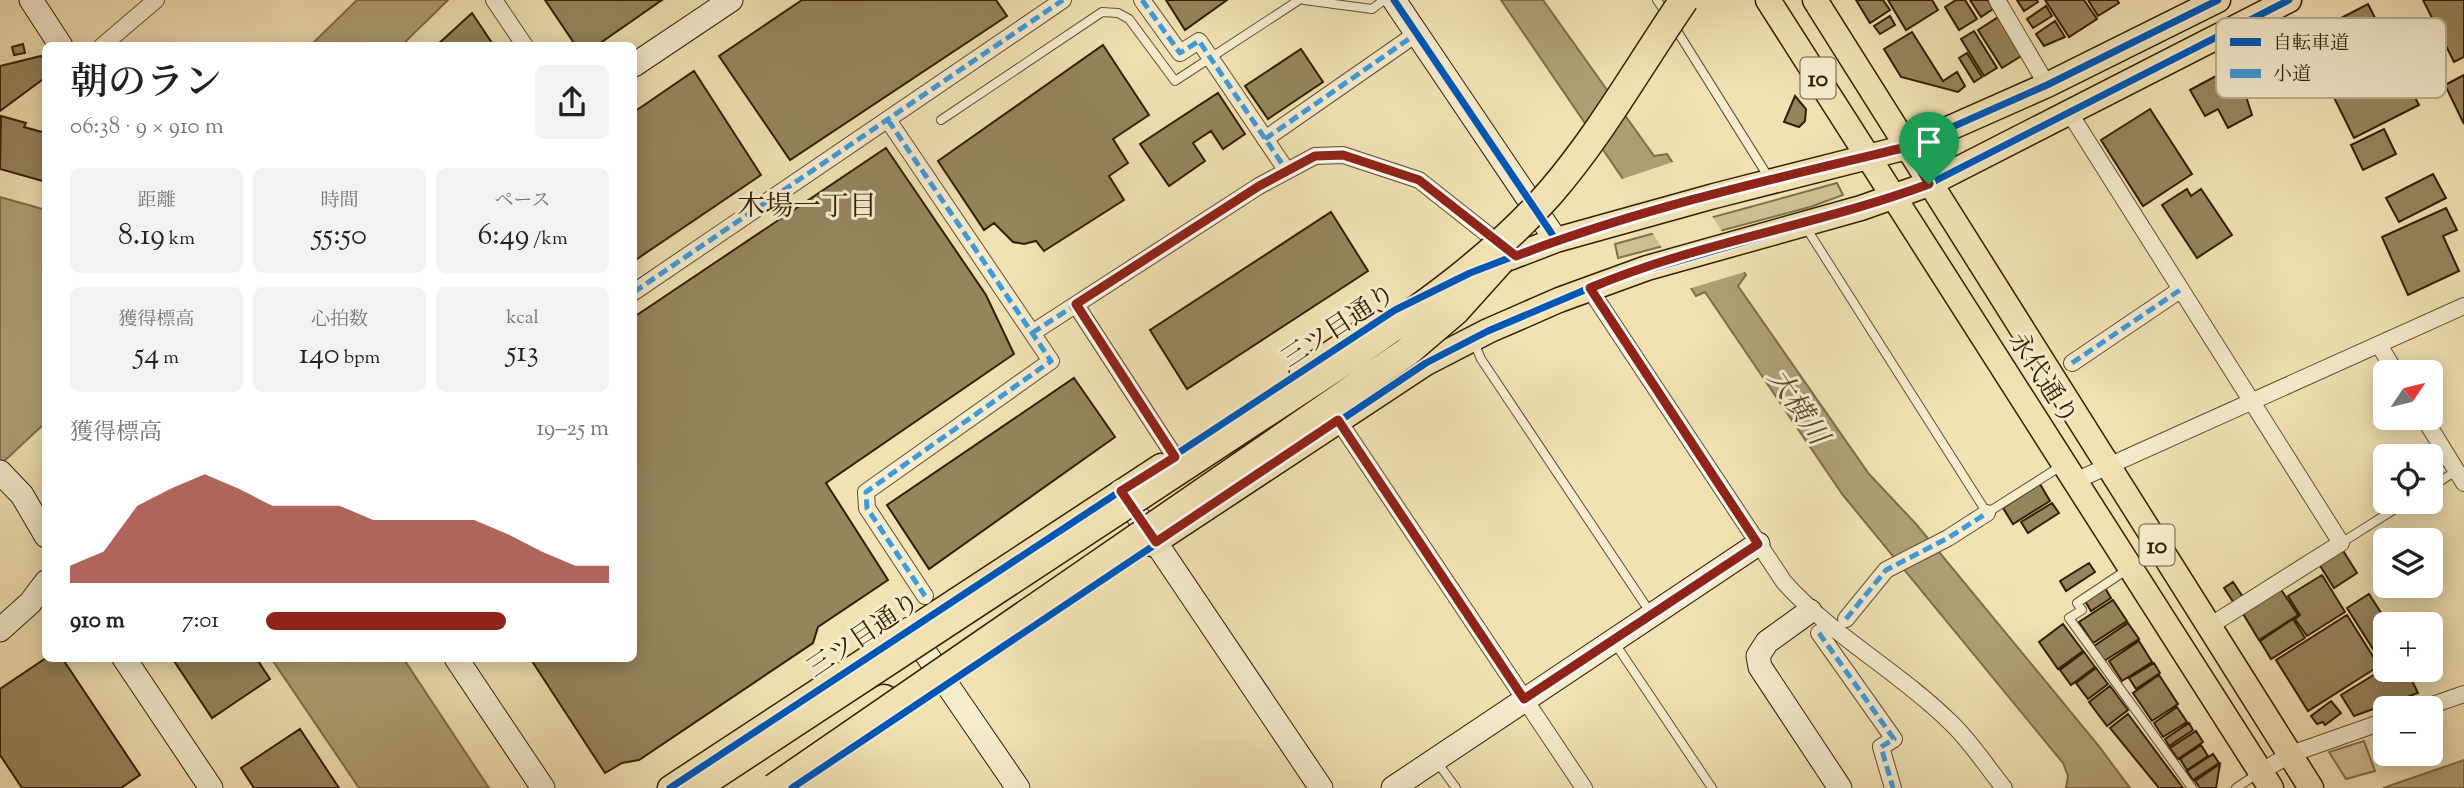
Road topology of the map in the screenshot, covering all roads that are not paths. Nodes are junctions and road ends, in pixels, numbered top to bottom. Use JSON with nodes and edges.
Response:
{"nodes":[{"id":1,"x":30,"y":0,"type":"edge"},
{"id":2,"x":156,"y":0,"type":"edge"},
{"id":3,"x":494,"y":0,"type":"edge"},
{"id":4,"x":730,"y":0,"type":"edge"},
{"id":5,"x":1063,"y":0,"type":"edge"},
{"id":6,"x":1142,"y":0,"type":"edge"},
{"id":7,"x":1301,"y":0,"type":"edge"},
{"id":8,"x":1384,"y":0,"type":"edge"},
{"id":9,"x":1394,"y":0,"type":"edge"},
{"id":10,"x":1657,"y":0,"type":"edge"},
{"id":11,"x":1687,"y":0,"type":"edge"},
{"id":12,"x":1768,"y":0,"type":"edge"},
{"id":13,"x":1815,"y":0,"type":"edge"},
{"id":14,"x":1997,"y":0,"type":"edge"},
{"id":15,"x":2218,"y":0,"type":"edge"},
{"id":16,"x":2289,"y":0,"type":"edge"},
{"id":17,"x":2254,"y":18,"type":"edge"},
{"id":18,"x":1416,"y":34,"type":"junction"},
{"id":19,"x":2216,"y":37,"type":"edge"},
{"id":20,"x":58,"y":42,"type":"edge"},
{"id":21,"x":107,"y":42,"type":"edge"},
{"id":22,"x":522,"y":42,"type":"edge"},
{"id":23,"x":1211,"y":58,"type":"junction"},
{"id":24,"x":637,"y":63,"type":"edge"},
{"id":25,"x":2046,"y":85,"type":"junction"},
{"id":26,"x":2069,"y":112,"type":"junction"},
{"id":27,"x":888,"y":120,"type":"junction"},
{"id":28,"x":941,"y":120,"type":"dead end"},
{"id":29,"x":1265,"y":139,"type":"junction"},
{"id":30,"x":1907,"y":147,"type":"junction"},
{"id":31,"x":1869,"y":156,"type":"junction"},
{"id":32,"x":1287,"y":171,"type":"junction"},
{"id":33,"x":1771,"y":182,"type":"junction"},
{"id":34,"x":1929,"y":184,"type":"junction"},
{"id":35,"x":1894,"y":197,"type":"junction"},
{"id":36,"x":1803,"y":223,"type":"junction"},
{"id":37,"x":1556,"y":240,"type":"junction"},
{"id":38,"x":1516,"y":256,"type":"junction"},
{"id":39,"x":1590,"y":288,"type":"junction"},
{"id":40,"x":637,"y":290,"type":"edge"},
{"id":41,"x":2180,"y":290,"type":"junction"},
{"id":42,"x":1076,"y":304,"type":"junction"},
{"id":43,"x":2464,"y":306,"type":"edge"},
{"id":44,"x":1032,"y":333,"type":"junction"},
{"id":45,"x":1472,"y":339,"type":"junction"},
{"id":46,"x":2379,"y":345,"type":"junction"},
{"id":47,"x":2388,"y":360,"type":"edge"},
{"id":48,"x":2072,"y":363,"type":"dead end"},
{"id":49,"x":2250,"y":402,"type":"junction"},
{"id":50,"x":1338,"y":420,"type":"junction"},
{"id":51,"x":2431,"y":430,"type":"edge"},
{"id":52,"x":1175,"y":457,"type":"junction"},
{"id":53,"x":2108,"y":467,"type":"junction"},
{"id":54,"x":2070,"y":473,"type":"junction"},
{"id":55,"x":3,"y":475,"type":"edge"},
{"id":56,"x":2460,"y":477,"type":"edge"},
{"id":57,"x":2443,"y":483,"type":"edge"},
{"id":58,"x":1121,"y":491,"type":"junction"},
{"id":59,"x":1987,"y":513,"type":"junction"},
{"id":60,"x":2387,"y":514,"type":"edge"},
{"id":61,"x":42,"y":529,"type":"edge"},
{"id":62,"x":1156,"y":542,"type":"junction"},
{"id":63,"x":2341,"y":543,"type":"junction"},
{"id":64,"x":1758,"y":544,"type":"junction"},
{"id":65,"x":2130,"y":568,"type":"junction"},
{"id":66,"x":42,"y":587,"type":"edge"},
{"id":67,"x":925,"y":596,"type":"dead end"},
{"id":68,"x":1810,"y":611,"type":"junction"},
{"id":69,"x":1651,"y":615,"type":"junction"},
{"id":70,"x":1846,"y":619,"type":"dead end"},
{"id":71,"x":2208,"y":627,"type":"junction"},
{"id":72,"x":909,"y":629,"type":"junction"},
{"id":73,"x":0,"y":630,"type":"edge"},
{"id":74,"x":1819,"y":633,"type":"dead end"},
{"id":75,"x":1613,"y":640,"type":"junction"},
{"id":76,"x":127,"y":662,"type":"edge"},
{"id":77,"x":459,"y":662,"type":"edge"},
{"id":78,"x":947,"y":683,"type":"junction"},
{"id":79,"x":2464,"y":694,"type":"edge"},
{"id":80,"x":1524,"y":699,"type":"junction"},
{"id":81,"x":2443,"y":701,"type":"edge"},
{"id":82,"x":2373,"y":725,"type":"edge"},
{"id":83,"x":2291,"y":754,"type":"junction"},
{"id":84,"x":1435,"y":760,"type":"junction"},
{"id":85,"x":2265,"y":780,"type":"edge"},
{"id":86,"x":753,"y":784,"type":"edge"},
{"id":87,"x":211,"y":788,"type":"edge"},
{"id":88,"x":543,"y":788,"type":"edge"},
{"id":89,"x":670,"y":788,"type":"edge"},
{"id":90,"x":695,"y":788,"type":"edge"},
{"id":91,"x":792,"y":788,"type":"edge"},
{"id":92,"x":1018,"y":788,"type":"edge"},
{"id":93,"x":1321,"y":788,"type":"edge"},
{"id":94,"x":1393,"y":788,"type":"edge"},
{"id":95,"x":1456,"y":788,"type":"edge"},
{"id":96,"x":1584,"y":788,"type":"edge"},
{"id":97,"x":1712,"y":788,"type":"edge"},
{"id":98,"x":1840,"y":788,"type":"edge"},
{"id":99,"x":1893,"y":788,"type":"edge"},
{"id":100,"x":2004,"y":788,"type":"edge"},
{"id":101,"x":2192,"y":788,"type":"edge"},
{"id":102,"x":2236,"y":788,"type":"edge"},
{"id":103,"x":2310,"y":788,"type":"edge"}],
"edges":[{"from":1,"to":20,"type":"street"},
{"from":2,"to":21,"type":"street"},
{"from":3,"to":22,"type":"street"},
{"from":4,"to":24,"type":"street"},
{"from":5,"to":27,"type":"street"},
{"from":6,"to":23,"type":"street"},
{"from":7,"to":8,"type":"lane"},
{"from":7,"to":23,"type":"lane"},
{"from":9,"to":18,"type":"street"},
{"from":10,"to":33,"type":"lane"},
{"from":11,"to":86,"type":"highway","bridge":true},
{"from":11,"to":90,"type":"highway","bridge":true},
{"from":12,"to":31,"type":"main road","name":"永代通り","number":"10"},
{"from":13,"to":30,"type":"main road","name":"永代通り","number":"10"},
{"from":14,"to":25,"type":"street"},
{"from":15,"to":25,"type":"main road","name":"三ツ目通り"},
{"from":16,"to":17,"type":"main road"},
{"from":18,"to":29,"type":"street"},
{"from":18,"to":37,"type":"street"},
{"from":19,"to":26,"type":"main road"},
{"from":23,"to":28,"type":"lane"},
{"from":23,"to":29,"type":"street"},
{"from":25,"to":30,"type":"main road","name":"三ツ目通り"},
{"from":26,"to":34,"type":"main road"},
{"from":26,"to":41,"type":"street"},
{"from":27,"to":40,"type":"street"},
{"from":27,"to":44,"type":"street"},
{"from":29,"to":32,"type":"street"},
{"from":30,"to":31,"type":"main road","name":"三ツ目通り"},
{"from":30,"to":34,"type":"main road","name":"永代通り","number":"10"},
{"from":31,"to":33,"type":"main road","name":"三ツ目通り"},
{"from":31,"to":35,"type":"main road","name":"永代通り","number":"10"},
{"from":32,"to":38,"type":"street"},
{"from":32,"to":42,"type":"street"},
{"from":33,"to":37,"type":"main road","name":"三ツ目通り"},
{"from":34,"to":35,"type":"main road"},
{"from":34,"to":53,"type":"main road","name":"永代通り","number":"10"},
{"from":35,"to":36,"type":"main road"},
{"from":35,"to":54,"type":"main road","name":"永代通り","number":"10"},
{"from":36,"to":39,"type":"main road"},
{"from":36,"to":59,"type":"lane"},
{"from":37,"to":38,"type":"main road","name":"三ツ目通り"},
{"from":38,"to":52,"type":"main road","name":"三ツ目通り"},
{"from":39,"to":45,"type":"main road"},
{"from":39,"to":64,"type":"street"},
{"from":41,"to":48,"type":"street"},
{"from":41,"to":49,"type":"street"},
{"from":42,"to":44,"type":"street"},
{"from":42,"to":52,"type":"street"},
{"from":43,"to":46,"type":"street"},
{"from":44,"to":67,"type":"street"},
{"from":45,"to":50,"type":"main road"},
{"from":45,"to":69,"type":"lane"},
{"from":46,"to":47,"type":"street"},
{"from":46,"to":49,"type":"street"},
{"from":49,"to":53,"type":"street"},
{"from":49,"to":63,"type":"street"},
{"from":50,"to":62,"type":"main road"},
{"from":50,"to":80,"type":"street"},
{"from":51,"to":56,"type":"street"},
{"from":52,"to":58,"type":"main road","name":"三ツ目通り"},
{"from":53,"to":54,"type":"street"},
{"from":53,"to":71,"type":"main road","name":"永代通り","number":"10"},
{"from":54,"to":59,"type":"lane"},
{"from":54,"to":65,"type":"main road","name":"永代通り","number":"10"},
{"from":55,"to":61,"type":"street"},
{"from":56,"to":57,"type":"lane"},
{"from":58,"to":62,"type":"street"},
{"from":58,"to":72,"type":"main road","name":"三ツ目通り"},
{"from":59,"to":70,"type":"street"},
{"from":60,"to":63,"type":"lane"},
{"from":62,"to":78,"type":"main road"},
{"from":62,"to":93,"type":"street"},
{"from":63,"to":71,"type":"street"},
{"from":64,"to":68,"type":"street"},
{"from":64,"to":69,"type":"street"},
{"from":65,"to":85,"type":"main road","name":"永代通り","number":"10"},
{"from":65,"to":101,"type":"lane"},
{"from":66,"to":73,"type":"street"},
{"from":68,"to":98,"type":"street"},
{"from":68,"to":100,"type":"street"},
{"from":69,"to":75,"type":"street"},
{"from":71,"to":83,"type":"main road","name":"永代通り","number":"10"},
{"from":72,"to":78,"type":"street"},
{"from":72,"to":89,"type":"main road","name":"三ツ目通り"},
{"from":74,"to":99,"type":"street"},
{"from":75,"to":80,"type":"street"},
{"from":75,"to":97,"type":"lane"},
{"from":76,"to":87,"type":"street"},
{"from":77,"to":88,"type":"street"},
{"from":78,"to":86,"type":"highway"},
{"from":78,"to":91,"type":"main road"},
{"from":78,"to":92,"type":"street"},
{"from":79,"to":81,"type":"street"},
{"from":80,"to":84,"type":"street"},
{"from":80,"to":96,"type":"street"},
{"from":82,"to":83,"type":"street"},
{"from":83,"to":85,"type":"street"},
{"from":83,"to":103,"type":"main road","name":"永代通り","number":"10"},
{"from":84,"to":94,"type":"street"},
{"from":84,"to":95,"type":"lane"},
{"from":85,"to":102,"type":"lane"}]}
